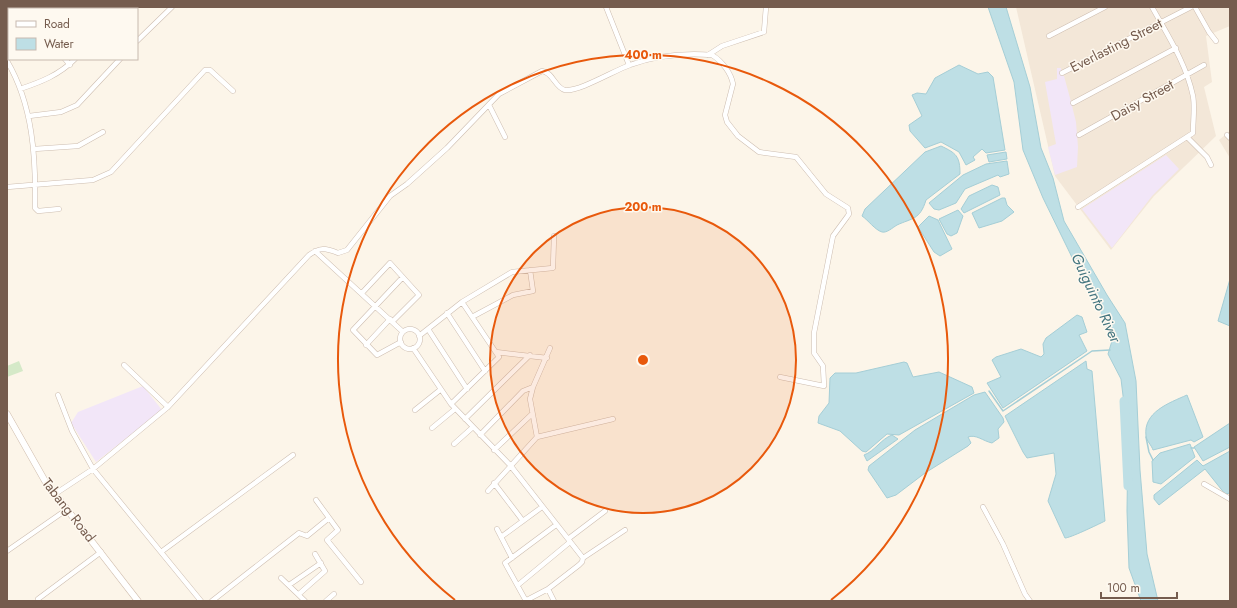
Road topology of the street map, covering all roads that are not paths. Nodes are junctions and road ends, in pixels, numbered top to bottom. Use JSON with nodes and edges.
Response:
{"nodes":[{"id":1,"x":172,"y":7,"type":"edge"},
{"id":2,"x":606,"y":7,"type":"edge"},
{"id":3,"x":766,"y":7,"type":"edge"},
{"id":4,"x":1105,"y":7,"type":"edge"},
{"id":5,"x":1152,"y":7,"type":"edge"},
{"id":6,"x":1191,"y":7,"type":"edge"},
{"id":7,"x":1195,"y":7,"type":"edge"},
{"id":8,"x":1160,"y":22,"type":"junction"},
{"id":9,"x":1049,"y":36,"type":"dead end"},
{"id":10,"x":138,"y":40,"type":"edge"},
{"id":11,"x":1216,"y":41,"type":"dead end"},
{"id":12,"x":1176,"y":48,"type":"junction"},
{"id":13,"x":708,"y":55,"type":"junction"},
{"id":14,"x":66,"y":60,"type":"edge"},
{"id":15,"x":74,"y":60,"type":"edge"},
{"id":16,"x":119,"y":60,"type":"edge"},
{"id":17,"x":7,"y":61,"type":"edge"},
{"id":18,"x":70,"y":65,"type":"junction"},
{"id":19,"x":629,"y":65,"type":"junction"},
{"id":20,"x":1204,"y":66,"type":"dead end"},
{"id":21,"x":1062,"y":73,"type":"dead end"},
{"id":22,"x":1188,"y":75,"type":"junction"},
{"id":23,"x":20,"y":89,"type":"junction"},
{"id":24,"x":233,"y":91,"type":"dead end"},
{"id":25,"x":1073,"y":103,"type":"dead end"},
{"id":26,"x":489,"y":105,"type":"junction"},
{"id":27,"x":29,"y":116,"type":"junction"},
{"id":28,"x":103,"y":132,"type":"dead end"},
{"id":29,"x":1079,"y":135,"type":"dead end"},
{"id":30,"x":505,"y":137,"type":"dead end"},
{"id":31,"x":1188,"y":138,"type":"junction"},
{"id":32,"x":34,"y":149,"type":"junction"},
{"id":33,"x":1211,"y":165,"type":"dead end"},
{"id":34,"x":36,"y":186,"type":"junction"},
{"id":35,"x":7,"y":187,"type":"edge"},
{"id":36,"x":1078,"y":207,"type":"dead end"},
{"id":37,"x":58,"y":209,"type":"dead end"},
{"id":38,"x":554,"y":236,"type":"dead end"},
{"id":39,"x":315,"y":251,"type":"junction"},
{"id":40,"x":530,"y":270,"type":"junction"},
{"id":41,"x":402,"y":278,"type":"junction"},
{"id":42,"x":362,"y":293,"type":"junction"},
{"id":43,"x":462,"y":302,"type":"junction"},
{"id":44,"x":376,"y":306,"type":"junction"},
{"id":45,"x":447,"y":313,"type":"junction"},
{"id":46,"x":472,"y":317,"type":"junction"},
{"id":47,"x":392,"y":320,"type":"junction"},
{"id":48,"x":428,"y":329,"type":"junction"},
{"id":49,"x":403,"y":332,"type":"junction"},
{"id":50,"x":419,"y":336,"type":"junction"},
{"id":51,"x":400,"y":342,"type":"junction"},
{"id":52,"x":366,"y":345,"type":"junction"},
{"id":53,"x":413,"y":348,"type":"junction"},
{"id":54,"x":550,"y":348,"type":"dead end"},
{"id":55,"x":496,"y":352,"type":"junction"},
{"id":56,"x":530,"y":355,"type":"junction"},
{"id":57,"x":547,"y":358,"type":"junction"},
{"id":58,"x":124,"y":365,"type":"dead end"},
{"id":59,"x":485,"y":371,"type":"junction"},
{"id":60,"x":780,"y":377,"type":"dead end"},
{"id":61,"x":533,"y":387,"type":"junction"},
{"id":62,"x":467,"y":388,"type":"junction"},
{"id":63,"x":440,"y":390,"type":"junction"},
{"id":64,"x":58,"y":395,"type":"dead end"},
{"id":65,"x":451,"y":404,"type":"junction"},
{"id":66,"x":168,"y":407,"type":"junction"},
{"id":67,"x":455,"y":409,"type":"junction"},
{"id":68,"x":415,"y":410,"type":"dead end"},
{"id":69,"x":7,"y":414,"type":"edge"},
{"id":70,"x":532,"y":414,"type":"junction"},
{"id":71,"x":465,"y":419,"type":"junction"},
{"id":72,"x":613,"y":419,"type":"dead end"},
{"id":73,"x":473,"y":427,"type":"junction"},
{"id":74,"x":432,"y":428,"type":"dead end"},
{"id":75,"x":480,"y":435,"type":"junction"},
{"id":76,"x":537,"y":437,"type":"junction"},
{"id":77,"x":454,"y":444,"type":"dead end"},
{"id":78,"x":494,"y":450,"type":"junction"},
{"id":79,"x":293,"y":455,"type":"dead end"},
{"id":80,"x":510,"y":465,"type":"junction"},
{"id":81,"x":94,"y":469,"type":"junction"},
{"id":82,"x":494,"y":483,"type":"junction"},
{"id":83,"x":1204,"y":484,"type":"dead end"},
{"id":84,"x":488,"y":491,"type":"dead end"},
{"id":85,"x":55,"y":494,"type":"junction"},
{"id":86,"x":1230,"y":499,"type":"edge"},
{"id":87,"x":316,"y":500,"type":"dead end"},
{"id":88,"x":542,"y":507,"type":"junction"},
{"id":89,"x":983,"y":507,"type":"dead end"},
{"id":90,"x":66,"y":510,"type":"junction"},
{"id":91,"x":605,"y":511,"type":"dead end"},
{"id":92,"x":329,"y":518,"type":"junction"},
{"id":93,"x":523,"y":521,"type":"junction"},
{"id":94,"x":556,"y":525,"type":"junction"},
{"id":95,"x":497,"y":529,"type":"dead end"},
{"id":96,"x":625,"y":530,"type":"dead end"},
{"id":97,"x":502,"y":537,"type":"junction"},
{"id":98,"x":569,"y":541,"type":"junction"},
{"id":99,"x":7,"y":551,"type":"edge"},
{"id":100,"x":101,"y":552,"type":"junction"},
{"id":101,"x":160,"y":552,"type":"junction"},
{"id":102,"x":315,"y":554,"type":"dead end"},
{"id":103,"x":512,"y":558,"type":"junction"},
{"id":104,"x":583,"y":558,"type":"junction"},
{"id":105,"x":321,"y":563,"type":"junction"},
{"id":106,"x":281,"y":578,"type":"dead end"},
{"id":107,"x":361,"y":582,"type":"dead end"},
{"id":108,"x":289,"y":585,"type":"junction"},
{"id":109,"x":518,"y":585,"type":"junction"},
{"id":110,"x":548,"y":589,"type":"junction"},
{"id":111,"x":299,"y":594,"type":"junction"},
{"id":112,"x":334,"y":594,"type":"dead end"},
{"id":113,"x":38,"y":599,"type":"dead end"},
{"id":114,"x":138,"y":601,"type":"edge"},
{"id":115,"x":201,"y":601,"type":"edge"},
{"id":116,"x":212,"y":601,"type":"edge"},
{"id":117,"x":305,"y":601,"type":"edge"},
{"id":118,"x":326,"y":601,"type":"edge"},
{"id":119,"x":526,"y":601,"type":"edge"},
{"id":120,"x":554,"y":601,"type":"edge"},
{"id":121,"x":1030,"y":601,"type":"edge"}],
"edges":[{"from":1,"to":10,"type":"street"},
{"from":2,"to":19,"type":"street"},
{"from":3,"to":13,"type":"street"},
{"from":4,"to":9,"type":"street"},
{"from":5,"to":8,"type":"street"},
{"from":6,"to":8,"type":"street","name":"Everlasting Street"},
{"from":7,"to":11,"type":"street"},
{"from":8,"to":12,"type":"street"},
{"from":8,"to":21,"type":"street","name":"Everlasting Street"},
{"from":12,"to":22,"type":"street"},
{"from":12,"to":25,"type":"street"},
{"from":13,"to":19,"type":"street"},
{"from":13,"to":60,"type":"street"},
{"from":14,"to":18,"type":"street"},
{"from":15,"to":18,"type":"street"},
{"from":16,"to":27,"type":"street"},
{"from":17,"to":23,"type":"street"},
{"from":18,"to":23,"type":"street"},
{"from":19,"to":26,"type":"street"},
{"from":20,"to":22,"type":"street","name":"Daisy Street"},
{"from":22,"to":29,"type":"street","name":"Daisy Street"},
{"from":22,"to":31,"type":"street"},
{"from":23,"to":27,"type":"street"},
{"from":24,"to":34,"type":"street"},
{"from":26,"to":30,"type":"street"},
{"from":26,"to":39,"type":"street"},
{"from":27,"to":32,"type":"street"},
{"from":28,"to":32,"type":"street"},
{"from":31,"to":33,"type":"street"},
{"from":31,"to":36,"type":"street"},
{"from":32,"to":34,"type":"street"},
{"from":34,"to":35,"type":"street"},
{"from":34,"to":37,"type":"street"},
{"from":38,"to":40,"type":"street"},
{"from":39,"to":42,"type":"street"},
{"from":39,"to":66,"type":"street"},
{"from":40,"to":43,"type":"street"},
{"from":40,"to":46,"type":"street"},
{"from":41,"to":42,"type":"street"},
{"from":41,"to":44,"type":"street"},
{"from":41,"to":47,"type":"street"},
{"from":42,"to":44,"type":"street"},
{"from":43,"to":45,"type":"street"},
{"from":43,"to":46,"type":"street"},
{"from":44,"to":47,"type":"street"},
{"from":44,"to":52,"type":"street"},
{"from":45,"to":48,"type":"street"},
{"from":45,"to":59,"type":"street"},
{"from":46,"to":55,"type":"street"},
{"from":47,"to":49,"type":"street"},
{"from":47,"to":52,"type":"street"},
{"from":48,"to":50,"type":"street"},
{"from":48,"to":62,"type":"street"},
{"from":49,"to":50,"type":"street"},
{"from":49,"to":51,"type":"street"},
{"from":50,"to":53,"type":"street"},
{"from":51,"to":52,"type":"street"},
{"from":51,"to":53,"type":"street"},
{"from":53,"to":63,"type":"street"},
{"from":54,"to":57,"type":"street"},
{"from":55,"to":56,"type":"street"},
{"from":55,"to":59,"type":"street"},
{"from":56,"to":57,"type":"street"},
{"from":56,"to":71,"type":"street"},
{"from":57,"to":61,"type":"street"},
{"from":58,"to":66,"type":"street"},
{"from":59,"to":62,"type":"street"},
{"from":61,"to":70,"type":"street"},
{"from":61,"to":75,"type":"street"},
{"from":62,"to":65,"type":"street"},
{"from":63,"to":65,"type":"street"},
{"from":63,"to":68,"type":"street"},
{"from":64,"to":81,"type":"street"},
{"from":65,"to":67,"type":"street"},
{"from":66,"to":81,"type":"street"},
{"from":67,"to":71,"type":"street"},
{"from":67,"to":74,"type":"street"},
{"from":69,"to":85,"type":"main road","name":"Tabang Road"},
{"from":70,"to":76,"type":"street"},
{"from":70,"to":78,"type":"street"},
{"from":71,"to":73,"type":"street"},
{"from":72,"to":76,"type":"street"},
{"from":73,"to":75,"type":"street"},
{"from":73,"to":77,"type":"street"},
{"from":75,"to":78,"type":"street"},
{"from":76,"to":80,"type":"street"},
{"from":78,"to":80,"type":"street"},
{"from":79,"to":101,"type":"street"},
{"from":80,"to":82,"type":"street"},
{"from":80,"to":88,"type":"street"},
{"from":81,"to":85,"type":"street"},
{"from":81,"to":101,"type":"street"},
{"from":82,"to":84,"type":"street"},
{"from":82,"to":93,"type":"street"},
{"from":83,"to":86,"type":"street"},
{"from":85,"to":90,"type":"main road","name":"Tabang Road"},
{"from":87,"to":92,"type":"street"},
{"from":88,"to":93,"type":"street"},
{"from":88,"to":94,"type":"street"},
{"from":89,"to":121,"type":"street"},
{"from":90,"to":99,"type":"street"},
{"from":90,"to":100,"type":"main road","name":"Tabang Road"},
{"from":91,"to":98,"type":"street"},
{"from":92,"to":107,"type":"street"},
{"from":92,"to":116,"type":"street"},
{"from":93,"to":97,"type":"street"},
{"from":94,"to":98,"type":"street"},
{"from":94,"to":103,"type":"street"},
{"from":95,"to":97,"type":"street"},
{"from":96,"to":104,"type":"street"},
{"from":97,"to":103,"type":"street"},
{"from":98,"to":104,"type":"street"},
{"from":98,"to":109,"type":"street"},
{"from":100,"to":113,"type":"street"},
{"from":100,"to":114,"type":"main road","name":"Tabang Road"},
{"from":101,"to":115,"type":"street"},
{"from":102,"to":105,"type":"street"},
{"from":103,"to":109,"type":"street"},
{"from":104,"to":110,"type":"street"},
{"from":105,"to":108,"type":"street"},
{"from":105,"to":111,"type":"street"},
{"from":106,"to":108,"type":"street"},
{"from":108,"to":111,"type":"street"},
{"from":109,"to":119,"type":"street"},
{"from":110,"to":119,"type":"street"},
{"from":110,"to":120,"type":"street"},
{"from":111,"to":117,"type":"street"},
{"from":112,"to":118,"type":"street"}]}
